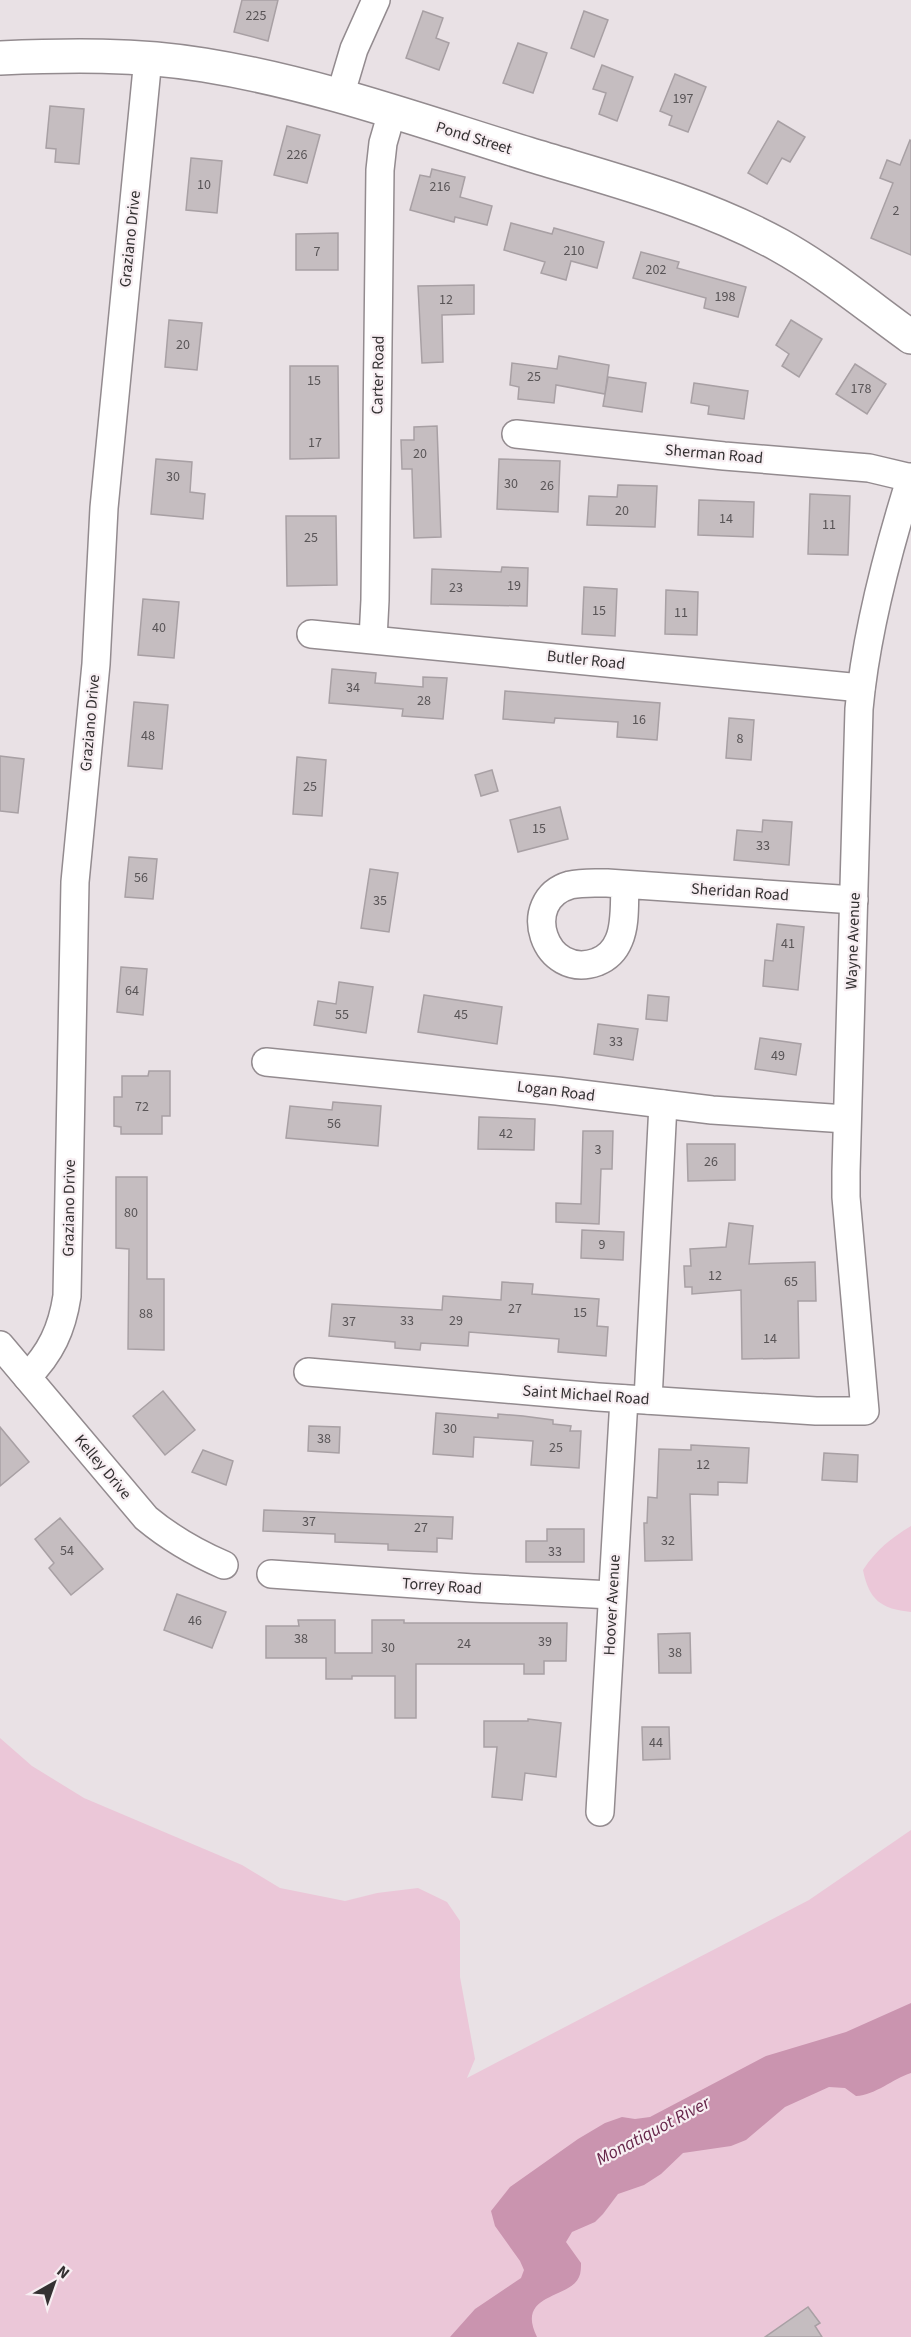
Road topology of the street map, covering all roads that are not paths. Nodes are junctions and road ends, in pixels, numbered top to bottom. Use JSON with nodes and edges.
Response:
{"nodes":[{"id":1,"x":376,"y":0,"type":"edge"},
{"id":2,"x":0,"y":58,"type":"edge"},
{"id":3,"x":147,"y":58,"type":"junction"},
{"id":4,"x":340,"y":96,"type":"junction"},
{"id":5,"x":392,"y":112,"type":"junction"},
{"id":6,"x":911,"y":337,"type":"edge"},
{"id":7,"x":516,"y":434,"type":"dead end"},
{"id":8,"x":911,"y":477,"type":"edge"},
{"id":9,"x":311,"y":634,"type":"dead end"},
{"id":10,"x":373,"y":639,"type":"junction"},
{"id":11,"x":861,"y":688,"type":"junction"},
{"id":12,"x":625,"y":885,"type":"dead end"},
{"id":13,"x":854,"y":900,"type":"junction"},
{"id":14,"x":266,"y":1062,"type":"dead end"},
{"id":15,"x":663,"y":1104,"type":"junction"},
{"id":16,"x":846,"y":1119,"type":"junction"},
{"id":17,"x":0,"y":1345,"type":"edge"},
{"id":18,"x":308,"y":1372,"type":"dead end"},
{"id":19,"x":27,"y":1377,"type":"junction"},
{"id":20,"x":636,"y":1400,"type":"junction"},
{"id":21,"x":865,"y":1411,"type":"joint"},
{"id":22,"x":224,"y":1565,"type":"dead end"},
{"id":23,"x":271,"y":1574,"type":"dead end"},
{"id":24,"x":612,"y":1595,"type":"junction"},
{"id":25,"x":600,"y":1812,"type":"dead end"}],
"edges":[{"from":1,"to":4,"type":"street"},
{"from":2,"to":3,"type":"main road","name":"Pond Street"},
{"from":3,"to":4,"type":"main road","name":"Pond Street"},
{"from":3,"to":19,"type":"street","name":"Graziano Drive"},
{"from":4,"to":5,"type":"main road","name":"Pond Street"},
{"from":5,"to":6,"type":"main road","name":"Pond Street"},
{"from":5,"to":10,"type":"street","name":"Carter Road"},
{"from":7,"to":8,"type":"street","name":"Sherman Road"},
{"from":8,"to":11,"type":"street","name":"Wayne Avenue"},
{"from":9,"to":10,"type":"street","name":"Butler Road"},
{"from":10,"to":11,"type":"street","name":"Butler Road"},
{"from":11,"to":13,"type":"street","name":"Wayne Avenue"},
{"from":12,"to":13,"type":"street","name":"Sheridan Road"},
{"from":13,"to":16,"type":"street","name":"Wayne Avenue"},
{"from":14,"to":15,"type":"street","name":"Logan Road"},
{"from":15,"to":16,"type":"street","name":"Logan Road"},
{"from":15,"to":20,"type":"street","name":"Hoover Avenue"},
{"from":16,"to":21,"type":"street","name":"Wayne Avenue"},
{"from":17,"to":19,"type":"street","name":"Kelley Drive"},
{"from":18,"to":20,"type":"street","name":"Saint Michael Road"},
{"from":19,"to":22,"type":"street","name":"Kelley Drive"},
{"from":20,"to":21,"type":"street","name":"Saint Michael Road"},
{"from":20,"to":24,"type":"street","name":"Hoover Avenue"},
{"from":23,"to":24,"type":"street","name":"Torrey Road"},
{"from":24,"to":25,"type":"street","name":"Hoover Avenue"}]}
